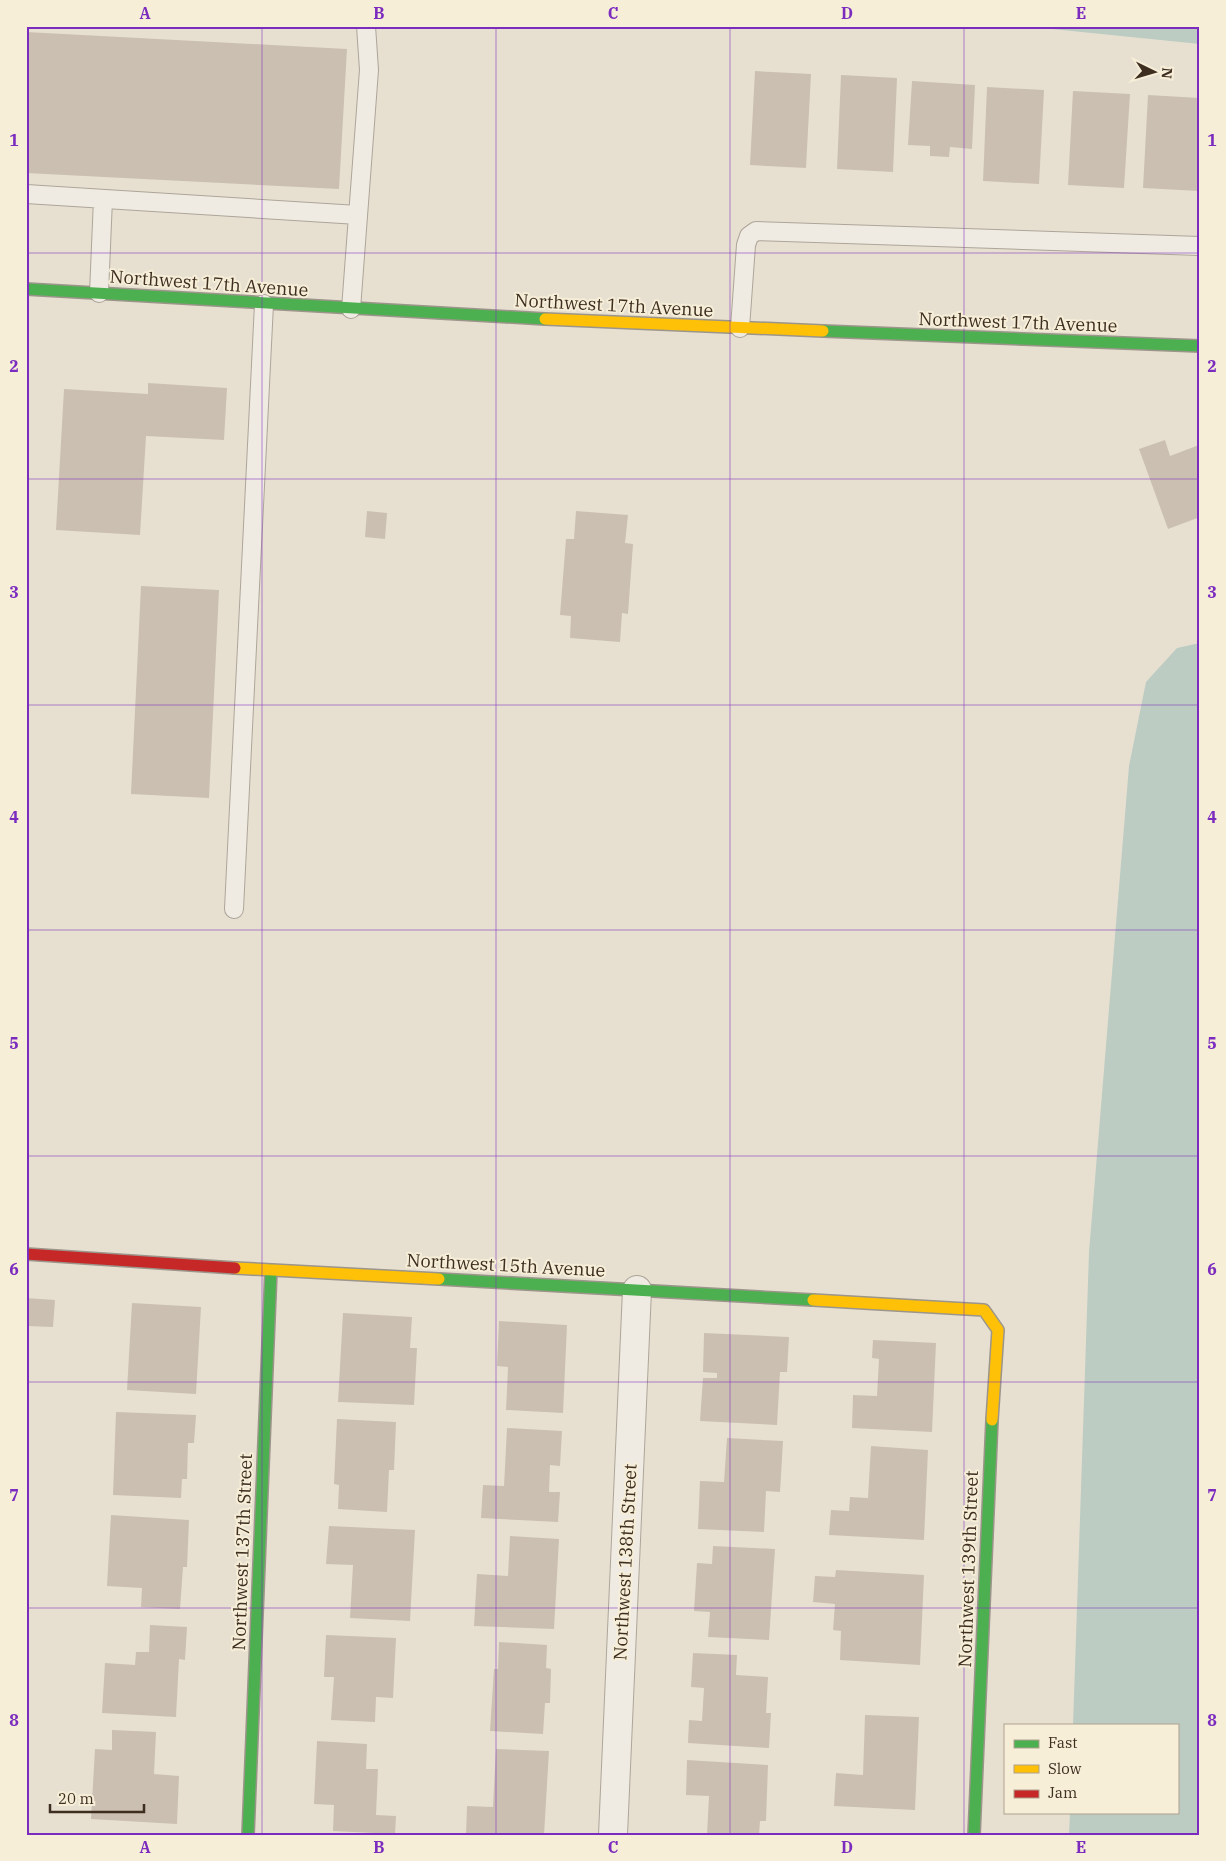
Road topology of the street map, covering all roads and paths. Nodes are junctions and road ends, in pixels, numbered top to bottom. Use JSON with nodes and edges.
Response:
{"nodes":[{"id":1,"x":366,"y":26,"type":"edge"},
{"id":2,"x":26,"y":194,"type":"edge"},
{"id":3,"x":104,"y":198,"type":"junction"},
{"id":4,"x":358,"y":215,"type":"junction"},
{"id":5,"x":1200,"y":246,"type":"edge"},
{"id":6,"x":26,"y":289,"type":"edge"},
{"id":7,"x":99,"y":294,"type":"junction"},
{"id":8,"x":264,"y":304,"type":"junction"},
{"id":9,"x":350,"y":309,"type":"junction"},
{"id":10,"x":740,"y":328,"type":"junction"},
{"id":11,"x":1200,"y":346,"type":"edge"},
{"id":12,"x":234,"y":909,"type":"dead end"},
{"id":13,"x":26,"y":1254,"type":"edge"},
{"id":14,"x":271,"y":1270,"type":"junction"},
{"id":15,"x":637,"y":1290,"type":"junction"},
{"id":16,"x":984,"y":1310,"type":"joint"},
{"id":17,"x":248,"y":1835,"type":"edge"},
{"id":18,"x":613,"y":1835,"type":"edge"},
{"id":19,"x":974,"y":1835,"type":"edge"}],
"edges":[{"from":1,"to":4,"type":"lane"},
{"from":2,"to":3,"type":"lane"},
{"from":3,"to":4,"type":"lane"},
{"from":3,"to":7,"type":"lane"},
{"from":4,"to":9,"type":"lane"},
{"from":5,"to":10,"type":"lane"},
{"from":6,"to":7,"type":"street","name":"Northwest 17th Avenue"},
{"from":7,"to":8,"type":"street","name":"Northwest 17th Avenue"},
{"from":8,"to":9,"type":"street","name":"Northwest 17th Avenue"},
{"from":8,"to":12,"type":"lane"},
{"from":9,"to":10,"type":"street","name":"Northwest 17th Avenue"},
{"from":10,"to":11,"type":"street","name":"Northwest 17th Avenue"},
{"from":13,"to":14,"type":"street","name":"Northwest 15th Avenue"},
{"from":14,"to":15,"type":"street","name":"Northwest 15th Avenue"},
{"from":14,"to":17,"type":"street","name":"Northwest 137th Street"},
{"from":15,"to":16,"type":"street","name":"Northwest 15th Avenue"},
{"from":15,"to":18,"type":"street","name":"Northwest 138th Street"},
{"from":16,"to":19,"type":"street","name":"Northwest 139th Street"}]}
